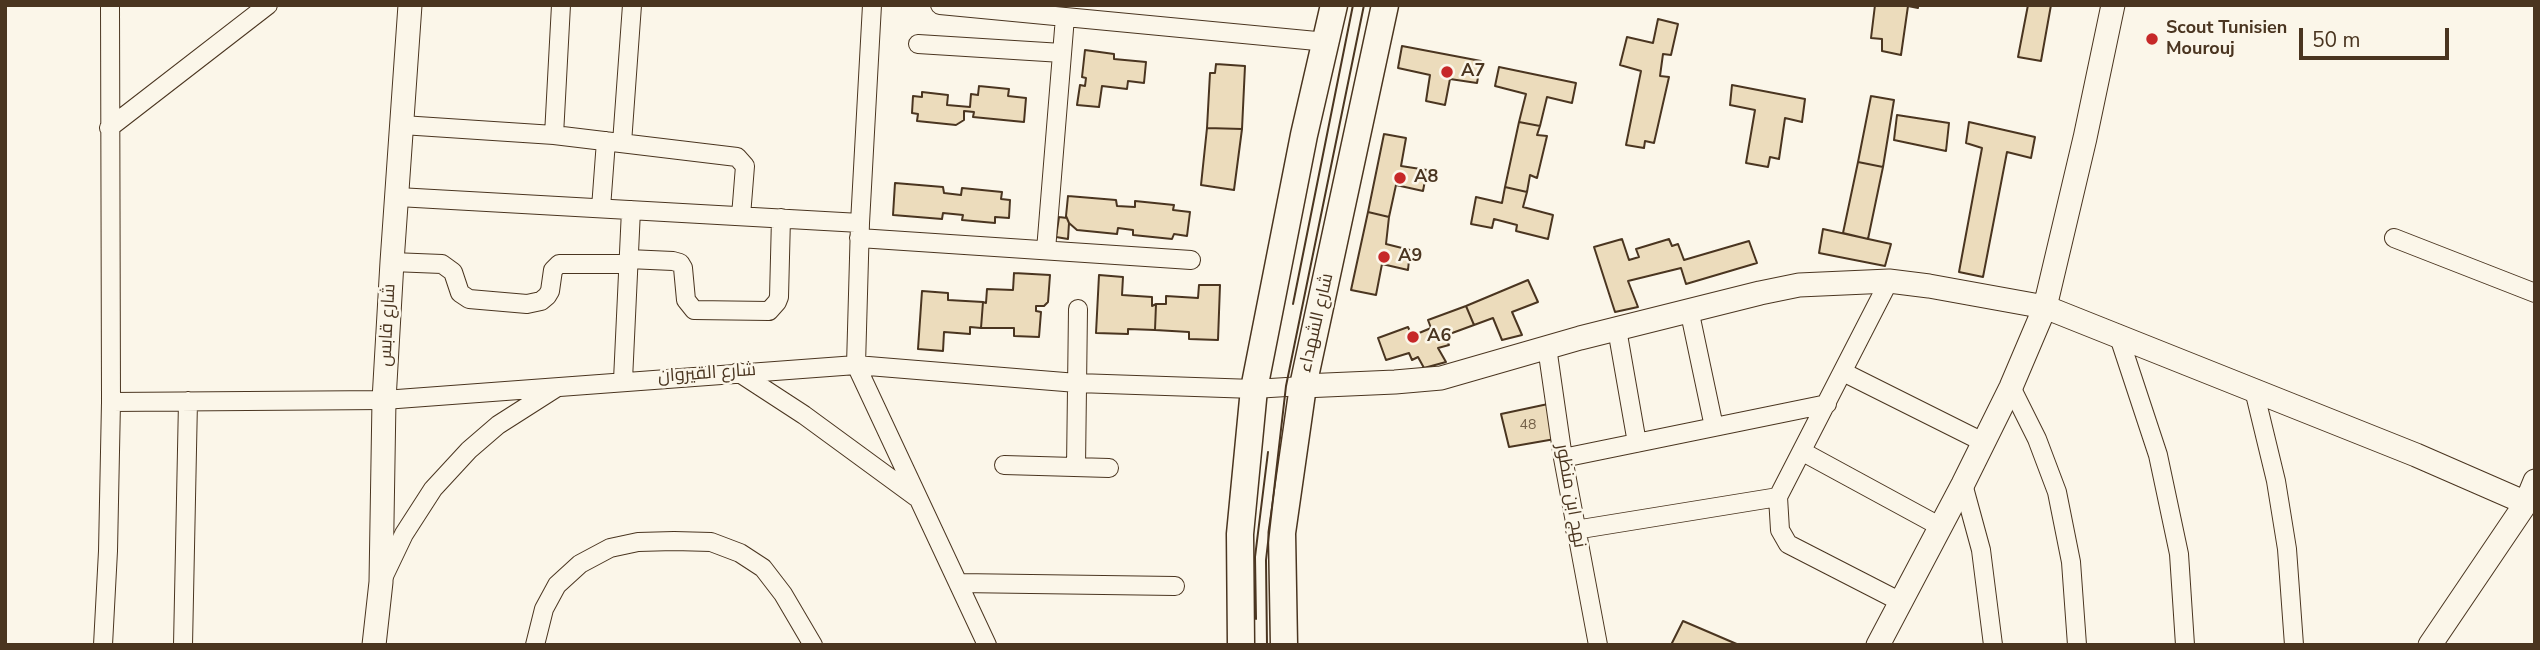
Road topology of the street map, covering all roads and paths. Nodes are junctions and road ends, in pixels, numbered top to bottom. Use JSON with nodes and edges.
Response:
{"nodes":[{"id":1,"x":110,"y":5,"type":"edge"},
{"id":2,"x":268,"y":5,"type":"edge"},
{"id":3,"x":410,"y":5,"type":"edge"},
{"id":4,"x":561,"y":5,"type":"edge"},
{"id":5,"x":632,"y":5,"type":"edge"},
{"id":6,"x":872,"y":5,"type":"edge"},
{"id":7,"x":940,"y":5,"type":"edge"},
{"id":8,"x":1334,"y":5,"type":"edge"},
{"id":9,"x":1385,"y":5,"type":"edge"},
{"id":10,"x":2113,"y":5,"type":"edge"},
{"id":11,"x":1065,"y":17,"type":"junction"},
{"id":12,"x":1327,"y":42,"type":"junction"},
{"id":13,"x":918,"y":44,"type":"dead end"},
{"id":14,"x":1062,"y":53,"type":"junction"},
{"id":15,"x":402,"y":125,"type":"junction"},
{"id":16,"x":109,"y":128,"type":"junction"},
{"id":17,"x":554,"y":135,"type":"junction"},
{"id":18,"x":614,"y":142,"type":"junction"},
{"id":19,"x":398,"y":197,"type":"junction"},
{"id":20,"x":601,"y":208,"type":"junction"},
{"id":21,"x":631,"y":210,"type":"junction"},
{"id":22,"x":741,"y":216,"type":"junction"},
{"id":23,"x":782,"y":218,"type":"junction"},
{"id":24,"x":859,"y":230,"type":"junction"},
{"id":25,"x":2393,"y":238,"type":"dead end"},
{"id":26,"x":1046,"y":250,"type":"junction"},
{"id":27,"x":1191,"y":260,"type":"dead end"},
{"id":28,"x":392,"y":262,"type":"junction"},
{"id":29,"x":628,"y":262,"type":"junction"},
{"id":30,"x":1889,"y":281,"type":"junction"},
{"id":31,"x":2535,"y":293,"type":"edge"},
{"id":32,"x":2045,"y":307,"type":"junction"},
{"id":33,"x":1078,"y":309,"type":"dead end"},
{"id":34,"x":1689,"y":309,"type":"junction"},
{"id":35,"x":1617,"y":328,"type":"junction"},
{"id":36,"x":2118,"y":334,"type":"junction"},
{"id":37,"x":1547,"y":347,"type":"junction"},
{"id":38,"x":856,"y":365,"type":"junction"},
{"id":39,"x":738,"y":372,"type":"junction"},
{"id":40,"x":1843,"y":372,"type":"junction"},
{"id":41,"x":623,"y":380,"type":"junction"},
{"id":42,"x":1077,"y":383,"type":"junction"},
{"id":43,"x":562,"y":385,"type":"junction"},
{"id":44,"x":1303,"y":386,"type":"junction"},
{"id":45,"x":2011,"y":387,"type":"junction"},
{"id":46,"x":1254,"y":389,"type":"junction"},
{"id":47,"x":2254,"y":390,"type":"junction"},
{"id":48,"x":384,"y":400,"type":"junction"},
{"id":49,"x":188,"y":401,"type":"junction"},
{"id":50,"x":111,"y":402,"type":"junction"},
{"id":51,"x":1827,"y":404,"type":"junction"},
{"id":52,"x":1714,"y":427,"type":"junction"},
{"id":53,"x":1983,"y":442,"type":"junction"},
{"id":54,"x":1637,"y":443,"type":"junction"},
{"id":55,"x":1803,"y":452,"type":"junction"},
{"id":56,"x":1563,"y":458,"type":"junction"},
{"id":57,"x":1004,"y":465,"type":"dead end"},
{"id":58,"x":1076,"y":467,"type":"junction"},
{"id":59,"x":1109,"y":468,"type":"dead end"},
{"id":60,"x":2535,"y":481,"type":"edge"},
{"id":61,"x":1963,"y":484,"type":"junction"},
{"id":62,"x":1778,"y":497,"type":"junction"},
{"id":63,"x":919,"y":499,"type":"junction"},
{"id":64,"x":2530,"y":507,"type":"edge"},
{"id":65,"x":1941,"y":527,"type":"junction"},
{"id":66,"x":1575,"y":530,"type":"junction"},
{"id":67,"x":381,"y":582,"type":"junction"},
{"id":68,"x":959,"y":583,"type":"junction"},
{"id":69,"x":1175,"y":586,"type":"dead end"},
{"id":70,"x":1901,"y":602,"type":"junction"},
{"id":71,"x":1991,"y":641,"type":"edge"},
{"id":72,"x":103,"y":645,"type":"edge"},
{"id":73,"x":183,"y":645,"type":"edge"},
{"id":74,"x":374,"y":645,"type":"edge"},
{"id":75,"x":535,"y":645,"type":"edge"},
{"id":76,"x":813,"y":645,"type":"edge"},
{"id":77,"x":988,"y":645,"type":"edge"},
{"id":78,"x":1241,"y":645,"type":"edge"},
{"id":79,"x":1284,"y":645,"type":"edge"},
{"id":80,"x":1598,"y":645,"type":"edge"},
{"id":81,"x":1878,"y":645,"type":"edge"},
{"id":82,"x":2077,"y":645,"type":"edge"},
{"id":83,"x":2185,"y":645,"type":"edge"},
{"id":84,"x":2294,"y":645,"type":"edge"},
{"id":85,"x":2430,"y":645,"type":"edge"}],
"edges":[{"from":1,"to":16,"type":"street"},
{"from":2,"to":16,"type":"street"},
{"from":3,"to":15,"type":"street","name":"شارع قابس"},
{"from":4,"to":17,"type":"street"},
{"from":5,"to":18,"type":"street"},
{"from":6,"to":24,"type":"street"},
{"from":7,"to":11,"type":"street"},
{"from":8,"to":12,"type":"main road"},
{"from":9,"to":44,"type":"main road","name":"شارع الشهداء"},
{"from":10,"to":32,"type":"street"},
{"from":11,"to":12,"type":"street"},
{"from":11,"to":14,"type":"street"},
{"from":12,"to":46,"type":"main road"},
{"from":13,"to":14,"type":"street"},
{"from":14,"to":26,"type":"street"},
{"from":15,"to":17,"type":"street"},
{"from":15,"to":19,"type":"street","name":"شارع قابس"},
{"from":16,"to":50,"type":"street"},
{"from":17,"to":18,"type":"street"},
{"from":18,"to":20,"type":"street"},
{"from":18,"to":22,"type":"street"},
{"from":19,"to":20,"type":"street"},
{"from":19,"to":28,"type":"street","name":"شارع قابس"},
{"from":20,"to":21,"type":"street"},
{"from":21,"to":22,"type":"street"},
{"from":21,"to":29,"type":"street"},
{"from":22,"to":23,"type":"street"},
{"from":23,"to":24,"type":"street"},
{"from":23,"to":29,"type":"street"},
{"from":24,"to":26,"type":"street"},
{"from":24,"to":38,"type":"street"},
{"from":25,"to":31,"type":"street"},
{"from":26,"to":27,"type":"street"},
{"from":28,"to":29,"type":"street"},
{"from":28,"to":48,"type":"street","name":"شارع قابس"},
{"from":29,"to":41,"type":"street"},
{"from":30,"to":32,"type":"street"},
{"from":30,"to":34,"type":"street"},
{"from":30,"to":40,"type":"street"},
{"from":32,"to":36,"type":"street"},
{"from":32,"to":45,"type":"street"},
{"from":33,"to":42,"type":"street"},
{"from":34,"to":35,"type":"street"},
{"from":34,"to":52,"type":"street"},
{"from":35,"to":37,"type":"street"},
{"from":35,"to":54,"type":"street"},
{"from":36,"to":47,"type":"street"},
{"from":36,"to":83,"type":"street"},
{"from":37,"to":44,"type":"street"},
{"from":37,"to":56,"type":"street","name":"نهج ابن منظور"},
{"from":38,"to":39,"type":"street","name":"شارع القيروان"},
{"from":38,"to":42,"type":"street","name":"شارع القيروان"},
{"from":38,"to":63,"type":"street"},
{"from":39,"to":41,"type":"street","name":"شارع القيروان"},
{"from":39,"to":63,"type":"street"},
{"from":40,"to":51,"type":"street"},
{"from":40,"to":53,"type":"street"},
{"from":41,"to":43,"type":"street","name":"شارع القيروان"},
{"from":42,"to":46,"type":"street","name":"شارع القيروان"},
{"from":42,"to":58,"type":"street"},
{"from":43,"to":48,"type":"street","name":"شارع القيروان"},
{"from":43,"to":67,"type":"street"},
{"from":44,"to":46,"type":"street","name":"شارع القيروان"},
{"from":44,"to":79,"type":"main road","name":"شارع الشهداء"},
{"from":45,"to":53,"type":"street"},
{"from":45,"to":82,"type":"street"},
{"from":46,"to":78,"type":"main road"},
{"from":47,"to":64,"type":"street"},
{"from":47,"to":84,"type":"street"},
{"from":48,"to":49,"type":"street","name":"شارع القيروان"},
{"from":48,"to":67,"type":"street","name":"شارع قابس"},
{"from":49,"to":50,"type":"street","name":"شارع القيروان"},
{"from":49,"to":73,"type":"street"},
{"from":50,"to":72,"type":"street"},
{"from":51,"to":52,"type":"street"},
{"from":51,"to":55,"type":"street"},
{"from":52,"to":54,"type":"street"},
{"from":53,"to":61,"type":"street"},
{"from":54,"to":56,"type":"street"},
{"from":55,"to":62,"type":"street"},
{"from":55,"to":65,"type":"street"},
{"from":56,"to":66,"type":"street","name":"نهج ابن منظور"},
{"from":57,"to":58,"type":"street"},
{"from":58,"to":59,"type":"street"},
{"from":60,"to":64,"type":"street"},
{"from":61,"to":65,"type":"street"},
{"from":61,"to":71,"type":"street"},
{"from":62,"to":66,"type":"street"},
{"from":62,"to":70,"type":"street"},
{"from":63,"to":68,"type":"street"},
{"from":64,"to":85,"type":"street"},
{"from":65,"to":70,"type":"street"},
{"from":66,"to":80,"type":"street","name":"نهج ابن منظور"},
{"from":67,"to":74,"type":"street","name":"شارع قابس"},
{"from":68,"to":69,"type":"street"},
{"from":68,"to":77,"type":"street"},
{"from":70,"to":81,"type":"street"},
{"from":75,"to":76,"type":"street"}]}
